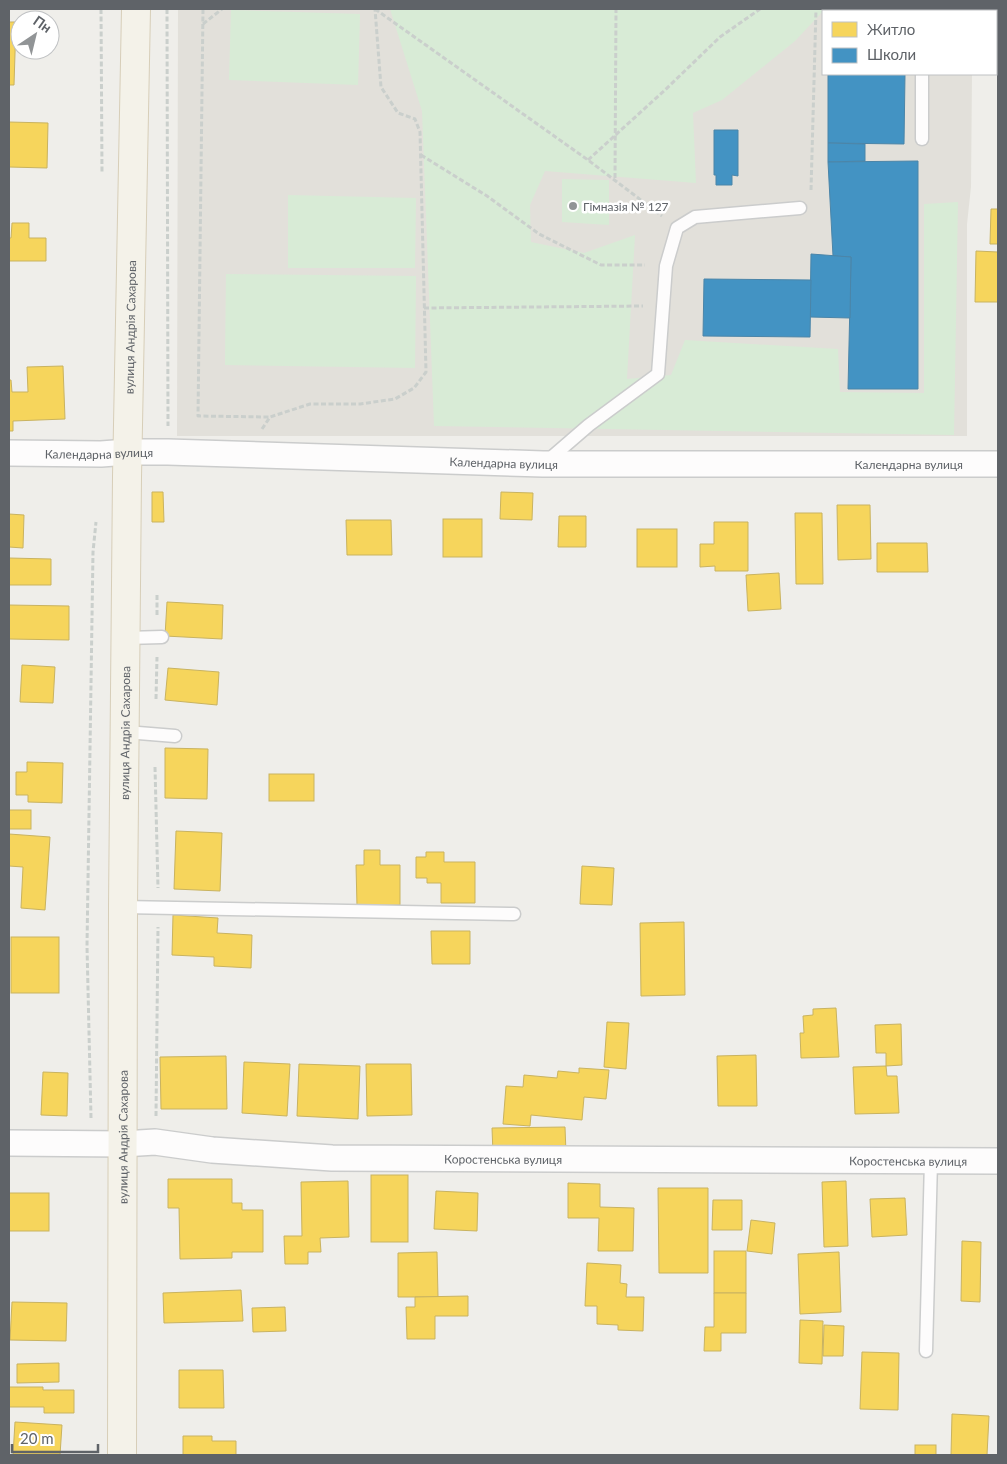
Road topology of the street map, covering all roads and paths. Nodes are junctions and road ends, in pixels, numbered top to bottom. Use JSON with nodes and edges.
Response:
{"nodes":[{"id":1,"x":136,"y":9,"type":"edge"},
{"id":2,"x":203,"y":9,"type":"edge"},
{"id":3,"x":222,"y":9,"type":"edge"},
{"id":4,"x":375,"y":9,"type":"edge"},
{"id":5,"x":616,"y":9,"type":"edge"},
{"id":6,"x":760,"y":9,"type":"edge"},
{"id":7,"x":816,"y":9,"type":"edge"},
{"id":8,"x":203,"y":24,"type":"junction"},
{"id":9,"x":922,"y":75,"type":"edge"},
{"id":10,"x":616,"y":135,"type":"junction"},
{"id":11,"x":922,"y":139,"type":"dead end"},
{"id":12,"x":420,"y":154,"type":"junction"},
{"id":13,"x":588,"y":160,"type":"junction"},
{"id":14,"x":615,"y":179,"type":"junction"},
{"id":15,"x":800,"y":208,"type":"joint"},
{"id":16,"x":677,"y":228,"type":"junction"},
{"id":17,"x":666,"y":266,"type":"junction"},
{"id":18,"x":663,"y":305,"type":"junction"},
{"id":19,"x":424,"y":308,"type":"junction"},
{"id":20,"x":270,"y":417,"type":"junction"},
{"id":21,"x":128,"y":452,"type":"junction"},
{"id":22,"x":9,"y":454,"type":"edge"},
{"id":23,"x":245,"y":454,"type":"junction"},
{"id":24,"x":543,"y":464,"type":"junction"},
{"id":25,"x":998,"y":464,"type":"edge"},
{"id":26,"x":162,"y":637,"type":"dead end"},
{"id":27,"x":126,"y":638,"type":"junction"},
{"id":28,"x":126,"y":732,"type":"junction"},
{"id":29,"x":175,"y":736,"type":"dead end"},
{"id":30,"x":123,"y":907,"type":"junction"},
{"id":31,"x":514,"y":914,"type":"dead end"},
{"id":32,"x":9,"y":1143,"type":"edge"},
{"id":33,"x":123,"y":1144,"type":"junction"},
{"id":34,"x":931,"y":1161,"type":"junction"},
{"id":35,"x":998,"y":1161,"type":"edge"},
{"id":36,"x":926,"y":1351,"type":"dead end"},
{"id":37,"x":122,"y":1455,"type":"edge"}],
"edges":[{"from":1,"to":21,"type":"main road","name":"вулиця Андрія Сахарова"},
{"from":2,"to":8,"type":"path"},
{"from":3,"to":8,"type":"path"},
{"from":4,"to":12,"type":"path"},
{"from":4,"to":13,"type":"path"},
{"from":5,"to":10,"type":"path"},
{"from":6,"to":10,"type":"path"},
{"from":7,"to":15,"type":"path"},
{"from":8,"to":20,"type":"path"},
{"from":9,"to":11,"type":"lane"},
{"from":10,"to":13,"type":"path"},
{"from":10,"to":14,"type":"path"},
{"from":12,"to":17,"type":"path"},
{"from":12,"to":19,"type":"path"},
{"from":13,"to":14,"type":"path"},
{"from":14,"to":16,"type":"path"},
{"from":15,"to":16,"type":"lane"},
{"from":16,"to":17,"type":"lane"},
{"from":17,"to":18,"type":"lane"},
{"from":18,"to":19,"type":"path"},
{"from":18,"to":24,"type":"lane"},
{"from":19,"to":20,"type":"path"},
{"from":20,"to":23,"type":"path"},
{"from":21,"to":22,"type":"street","name":"Календарна вулиця"},
{"from":21,"to":23,"type":"street","name":"Календарна вулиця"},
{"from":21,"to":27,"type":"main road","name":"вулиця Андрія Сахарова"},
{"from":23,"to":24,"type":"street","name":"Календарна вулиця"},
{"from":24,"to":25,"type":"street","name":"Календарна вулиця"},
{"from":26,"to":27,"type":"lane"},
{"from":27,"to":28,"type":"main road","name":"вулиця Андрія Сахарова"},
{"from":28,"to":29,"type":"lane"},
{"from":28,"to":30,"type":"main road","name":"вулиця Андрія Сахарова"},
{"from":30,"to":31,"type":"lane"},
{"from":30,"to":33,"type":"main road","name":"вулиця Андрія Сахарова"},
{"from":32,"to":33,"type":"street","name":"Коростенська вулиця"},
{"from":33,"to":34,"type":"street","name":"Коростенська вулиця"},
{"from":33,"to":37,"type":"main road","name":"вулиця Андрія Сахарова"},
{"from":34,"to":35,"type":"street","name":"Коростенська вулиця"},
{"from":34,"to":36,"type":"lane"}]}
